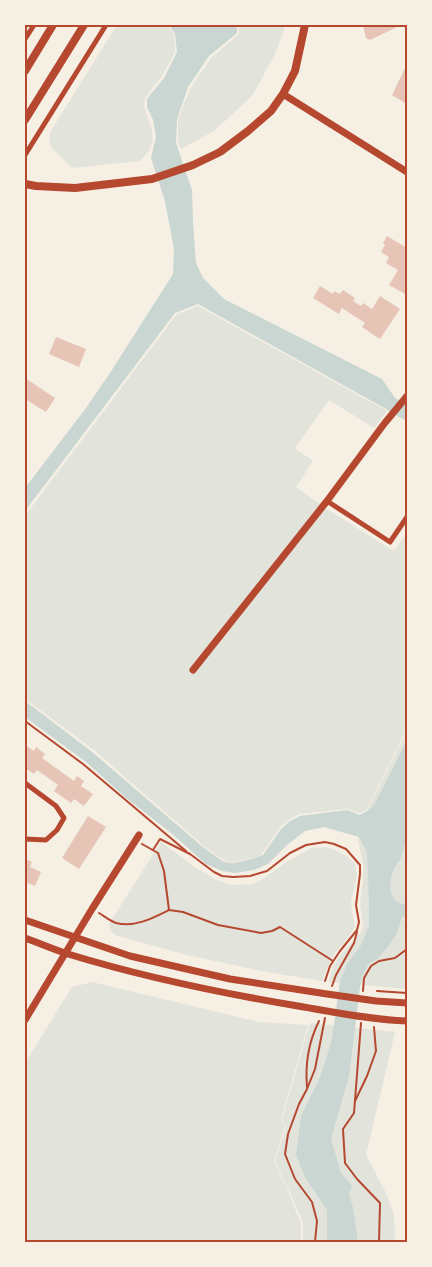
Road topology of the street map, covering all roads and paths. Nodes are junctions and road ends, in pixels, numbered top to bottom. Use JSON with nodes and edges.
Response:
{"nodes":[{"id":1,"x":34,"y":25,"type":"edge"},
{"id":2,"x":54,"y":25,"type":"edge"},
{"id":3,"x":84,"y":25,"type":"edge"},
{"id":4,"x":106,"y":25,"type":"edge"},
{"id":5,"x":305,"y":25,"type":"edge"},
{"id":6,"x":25,"y":39,"type":"edge"},
{"id":7,"x":25,"y":71,"type":"edge"},
{"id":8,"x":283,"y":94,"type":"junction"},
{"id":9,"x":25,"y":120,"type":"edge"},
{"id":10,"x":25,"y":155,"type":"edge"},
{"id":11,"x":407,"y":172,"type":"edge"},
{"id":12,"x":25,"y":184,"type":"edge"},
{"id":13,"x":407,"y":396,"type":"edge"},
{"id":14,"x":327,"y":501,"type":"junction"},
{"id":15,"x":407,"y":517,"type":"edge"},
{"id":16,"x":193,"y":670,"type":"dead end"},
{"id":17,"x":25,"y":721,"type":"edge"},
{"id":18,"x":25,"y":784,"type":"edge"},
{"id":19,"x":137,"y":838,"type":"joint"},
{"id":20,"x":25,"y":839,"type":"edge"},
{"id":21,"x":153,"y":850,"type":"junction"},
{"id":22,"x":190,"y":854,"type":"junction"},
{"id":23,"x":92,"y":910,"type":"junction"},
{"id":24,"x":169,"y":910,"type":"junction"},
{"id":25,"x":25,"y":920,"type":"edge"},
{"id":26,"x":357,"y":930,"type":"junction"},
{"id":27,"x":76,"y":937,"type":"junction"},
{"id":28,"x":25,"y":938,"type":"edge"},
{"id":29,"x":407,"y":949,"type":"edge"},
{"id":30,"x":66,"y":953,"type":"junction"},
{"id":31,"x":333,"y":961,"type":"junction"},
{"id":32,"x":325,"y":981,"type":"dead end"},
{"id":33,"x":377,"y":991,"type":"dead end"},
{"id":34,"x":329,"y":992,"type":"junction"},
{"id":35,"x":407,"y":993,"type":"edge"},
{"id":36,"x":362,"y":996,"type":"dead end"},
{"id":37,"x":407,"y":1003,"type":"edge"},
{"id":38,"x":324,"y":1014,"type":"junction"},
{"id":39,"x":361,"y":1015,"type":"dead end"},
{"id":40,"x":25,"y":1020,"type":"edge"},
{"id":41,"x":319,"y":1021,"type":"dead end"},
{"id":42,"x":407,"y":1021,"type":"edge"},
{"id":43,"x":374,"y":1027,"type":"dead end"},
{"id":44,"x":307,"y":1089,"type":"junction"},
{"id":45,"x":354,"y":1103,"type":"junction"},
{"id":46,"x":315,"y":1242,"type":"edge"},
{"id":47,"x":379,"y":1242,"type":"edge"}],
"edges":[{"from":1,"to":6,"type":"street"},
{"from":2,"to":7,"type":"main road"},
{"from":3,"to":9,"type":"main road"},
{"from":4,"to":10,"type":"street"},
{"from":5,"to":8,"type":"main road"},
{"from":8,"to":11,"type":"street"},
{"from":8,"to":12,"type":"main road"},
{"from":13,"to":14,"type":"street"},
{"from":14,"to":15,"type":"street"},
{"from":14,"to":16,"type":"street"},
{"from":17,"to":22,"type":"path"},
{"from":18,"to":20,"type":"street"},
{"from":19,"to":21,"type":"path"},
{"from":19,"to":23,"type":"street"},
{"from":21,"to":22,"type":"path"},
{"from":21,"to":24,"type":"path"},
{"from":22,"to":26,"type":"path"},
{"from":23,"to":24,"type":"path"},
{"from":23,"to":27,"type":"street"},
{"from":24,"to":31,"type":"path"},
{"from":25,"to":27,"type":"street"},
{"from":26,"to":31,"type":"path"},
{"from":26,"to":34,"type":"path"},
{"from":27,"to":30,"type":"street"},
{"from":27,"to":34,"type":"street"},
{"from":28,"to":30,"type":"street"},
{"from":29,"to":36,"type":"path"},
{"from":30,"to":38,"type":"street"},
{"from":30,"to":40,"type":"street"},
{"from":31,"to":32,"type":"path"},
{"from":33,"to":35,"type":"path"},
{"from":34,"to":37,"type":"street"},
{"from":38,"to":42,"type":"street"},
{"from":38,"to":44,"type":"path"},
{"from":39,"to":45,"type":"path"},
{"from":41,"to":44,"type":"path"},
{"from":43,"to":45,"type":"path"},
{"from":44,"to":46,"type":"path"},
{"from":45,"to":47,"type":"path"}]}
